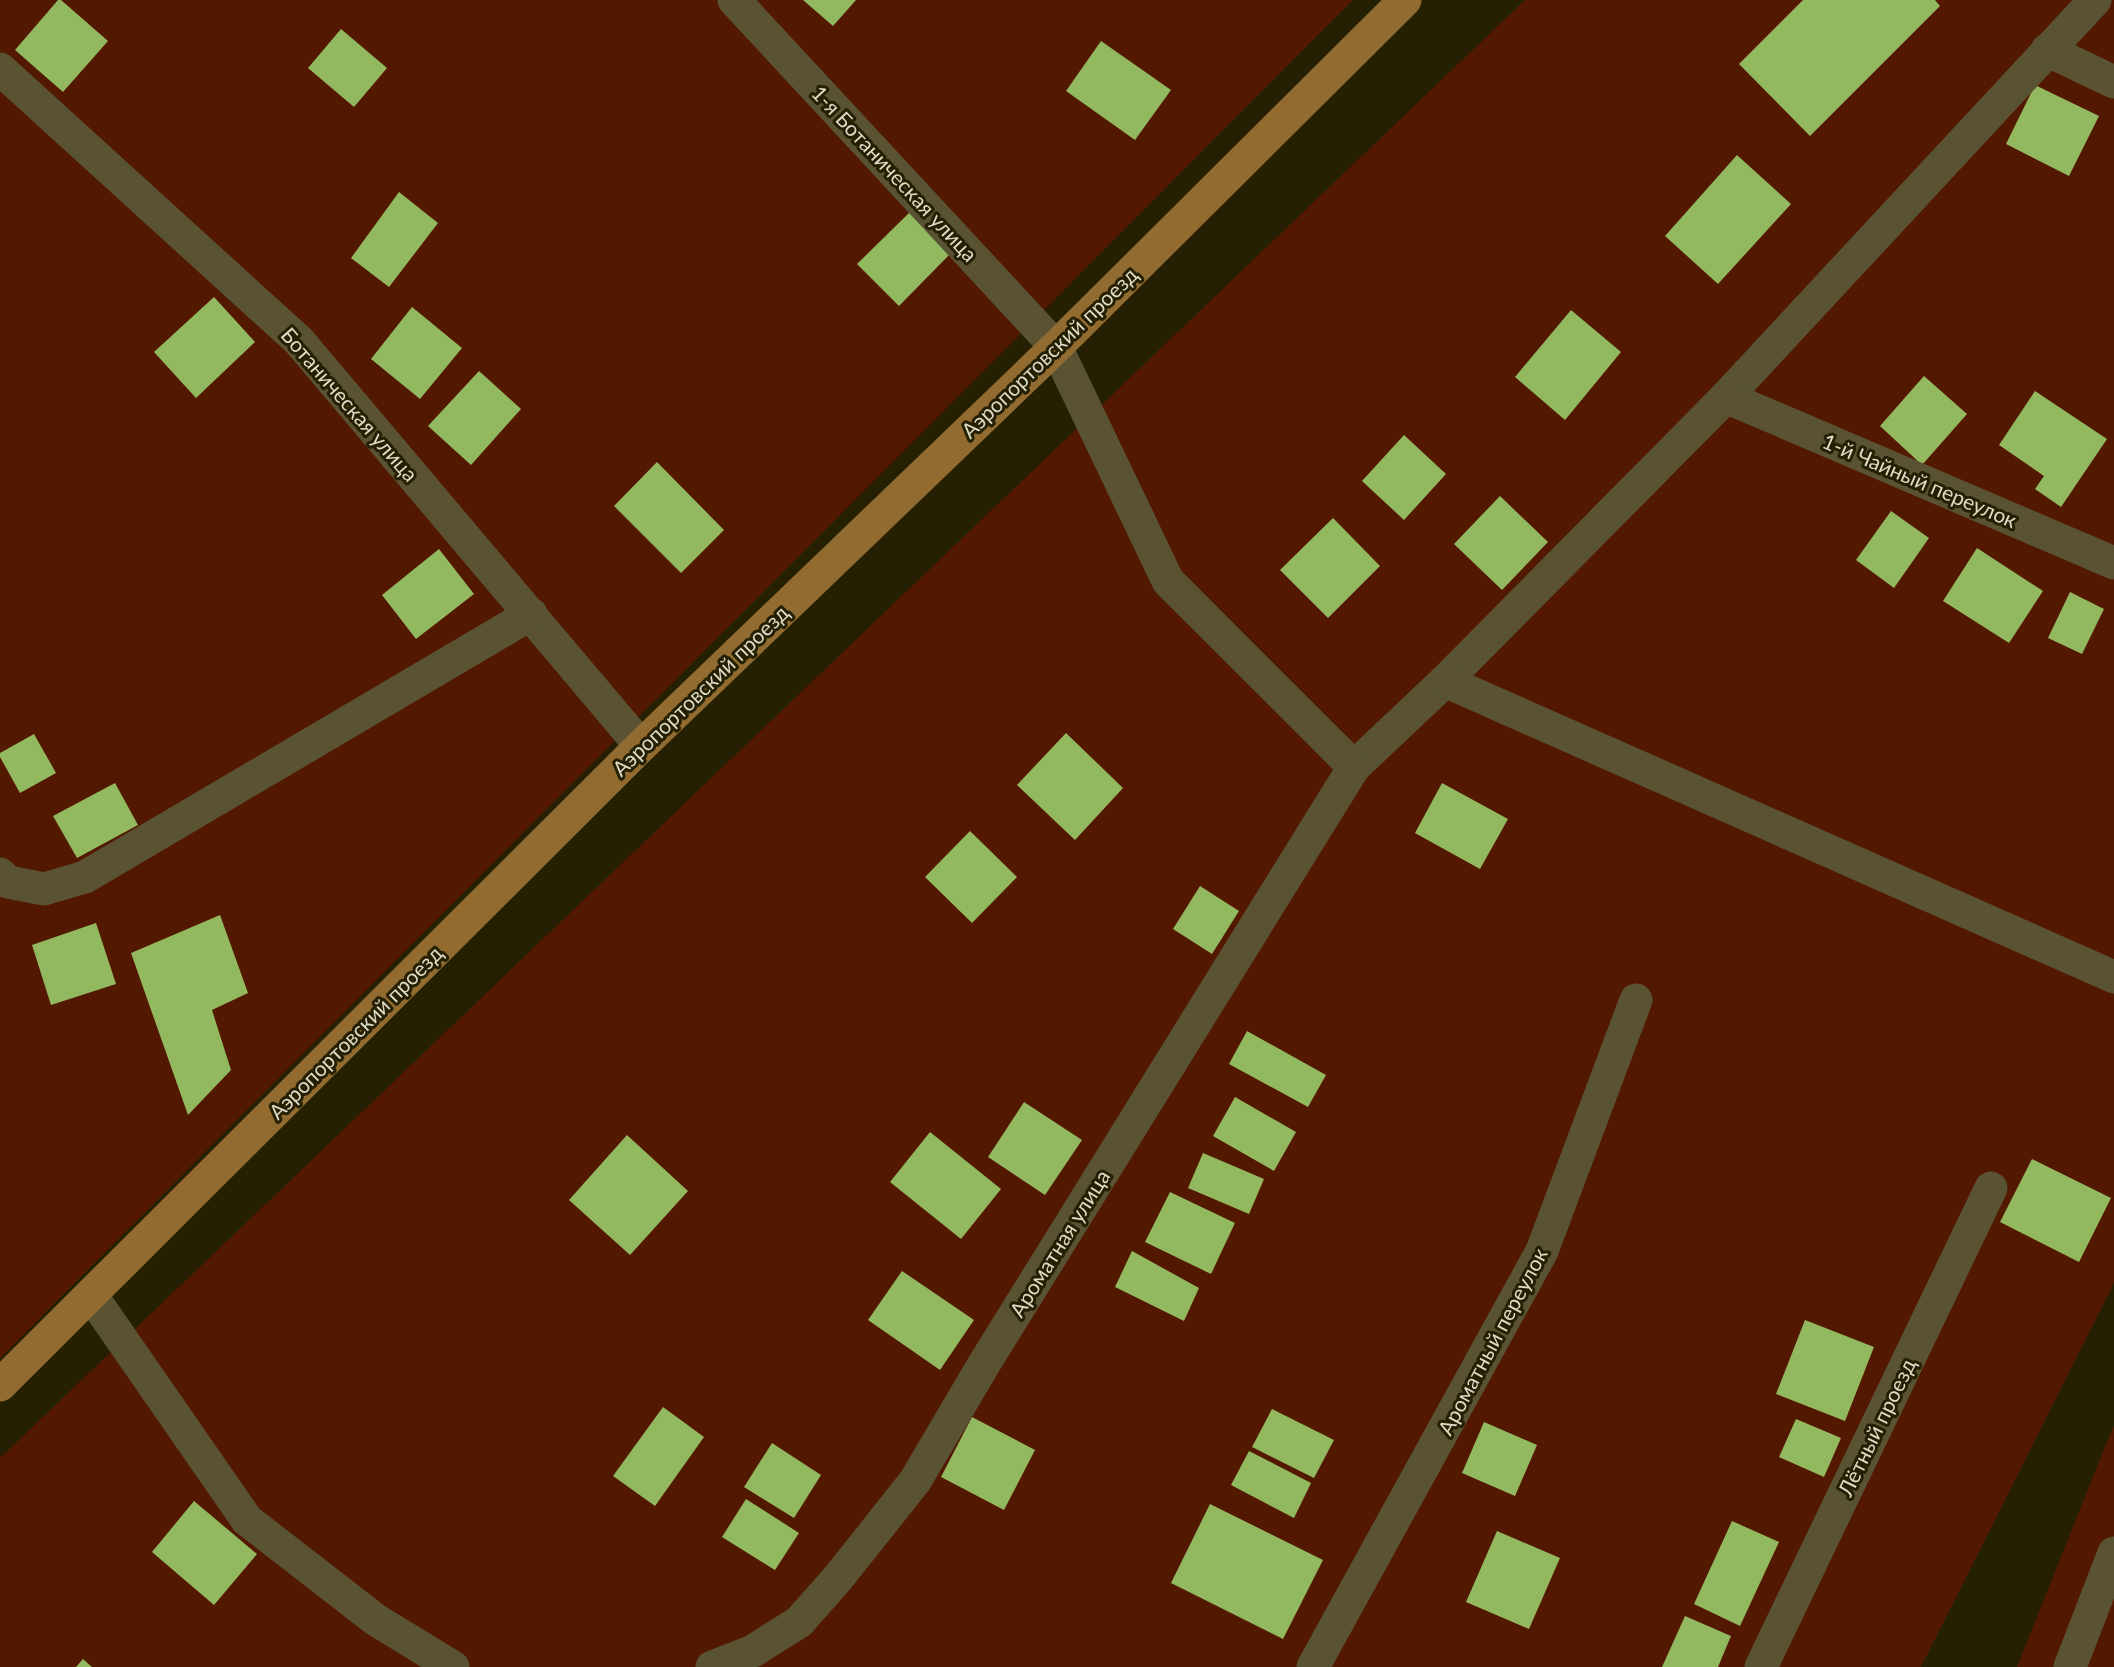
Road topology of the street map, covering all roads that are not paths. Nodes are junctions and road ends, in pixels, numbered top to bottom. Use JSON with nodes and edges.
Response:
{"nodes":[{"id":1,"x":734,"y":0,"type":"edge"},
{"id":2,"x":1406,"y":0,"type":"edge"},
{"id":3,"x":2095,"y":0,"type":"edge"},
{"id":4,"x":2047,"y":50,"type":"junction"},
{"id":5,"x":0,"y":69,"type":"edge"},
{"id":6,"x":2114,"y":82,"type":"edge"},
{"id":7,"x":1056,"y":347,"type":"junction"},
{"id":8,"x":1726,"y":397,"type":"junction"},
{"id":9,"x":2114,"y":563,"type":"edge"},
{"id":10,"x":531,"y":614,"type":"junction"},
{"id":11,"x":1445,"y":681,"type":"junction"},
{"id":12,"x":641,"y":746,"type":"junction"},
{"id":13,"x":1354,"y":767,"type":"junction"},
{"id":14,"x":4,"y":878,"type":"edge"},
{"id":15,"x":2114,"y":977,"type":"edge"},
{"id":16,"x":1636,"y":1000,"type":"dead end"},
{"id":17,"x":1991,"y":1188,"type":"dead end"},
{"id":18,"x":91,"y":1295,"type":"junction"},
{"id":19,"x":0,"y":1386,"type":"edge"},
{"id":20,"x":2114,"y":1553,"type":"edge"},
{"id":21,"x":453,"y":1667,"type":"edge"},
{"id":22,"x":712,"y":1667,"type":"edge"},
{"id":23,"x":1313,"y":1667,"type":"edge"},
{"id":24,"x":1761,"y":1667,"type":"edge"},
{"id":25,"x":2070,"y":1667,"type":"edge"}],
"edges":[{"from":1,"to":7,"type":"street","name":"1-я Ботаническая улица"},
{"from":2,"to":7,"type":"main road","name":"Аэропортовский проезд"},
{"from":3,"to":4,"type":"street","name":"Ароматная улица"},
{"from":4,"to":6,"type":"street"},
{"from":4,"to":8,"type":"street","name":"Ароматная улица"},
{"from":5,"to":10,"type":"street","name":"Ботаническая улица"},
{"from":7,"to":12,"type":"main road","name":"Аэропортовский проезд"},
{"from":7,"to":13,"type":"street","name":"1-я Ботаническая улица"},
{"from":8,"to":9,"type":"street","name":"1-й Чайный переулок"},
{"from":8,"to":11,"type":"street","name":"Ароматная улица"},
{"from":10,"to":12,"type":"street","name":"Ботаническая улица"},
{"from":10,"to":14,"type":"street"},
{"from":11,"to":13,"type":"street","name":"Ароматная улица"},
{"from":11,"to":15,"type":"street"},
{"from":12,"to":18,"type":"main road","name":"Аэропортовский проезд"},
{"from":13,"to":22,"type":"street","name":"Ароматная улица"},
{"from":16,"to":23,"type":"street","name":"Ароматный переулок"},
{"from":17,"to":24,"type":"street","name":"Лётный проезд"},
{"from":18,"to":19,"type":"main road","name":"Аэропортовский проезд"},
{"from":18,"to":21,"type":"street"},
{"from":20,"to":25,"type":"street"}]}
